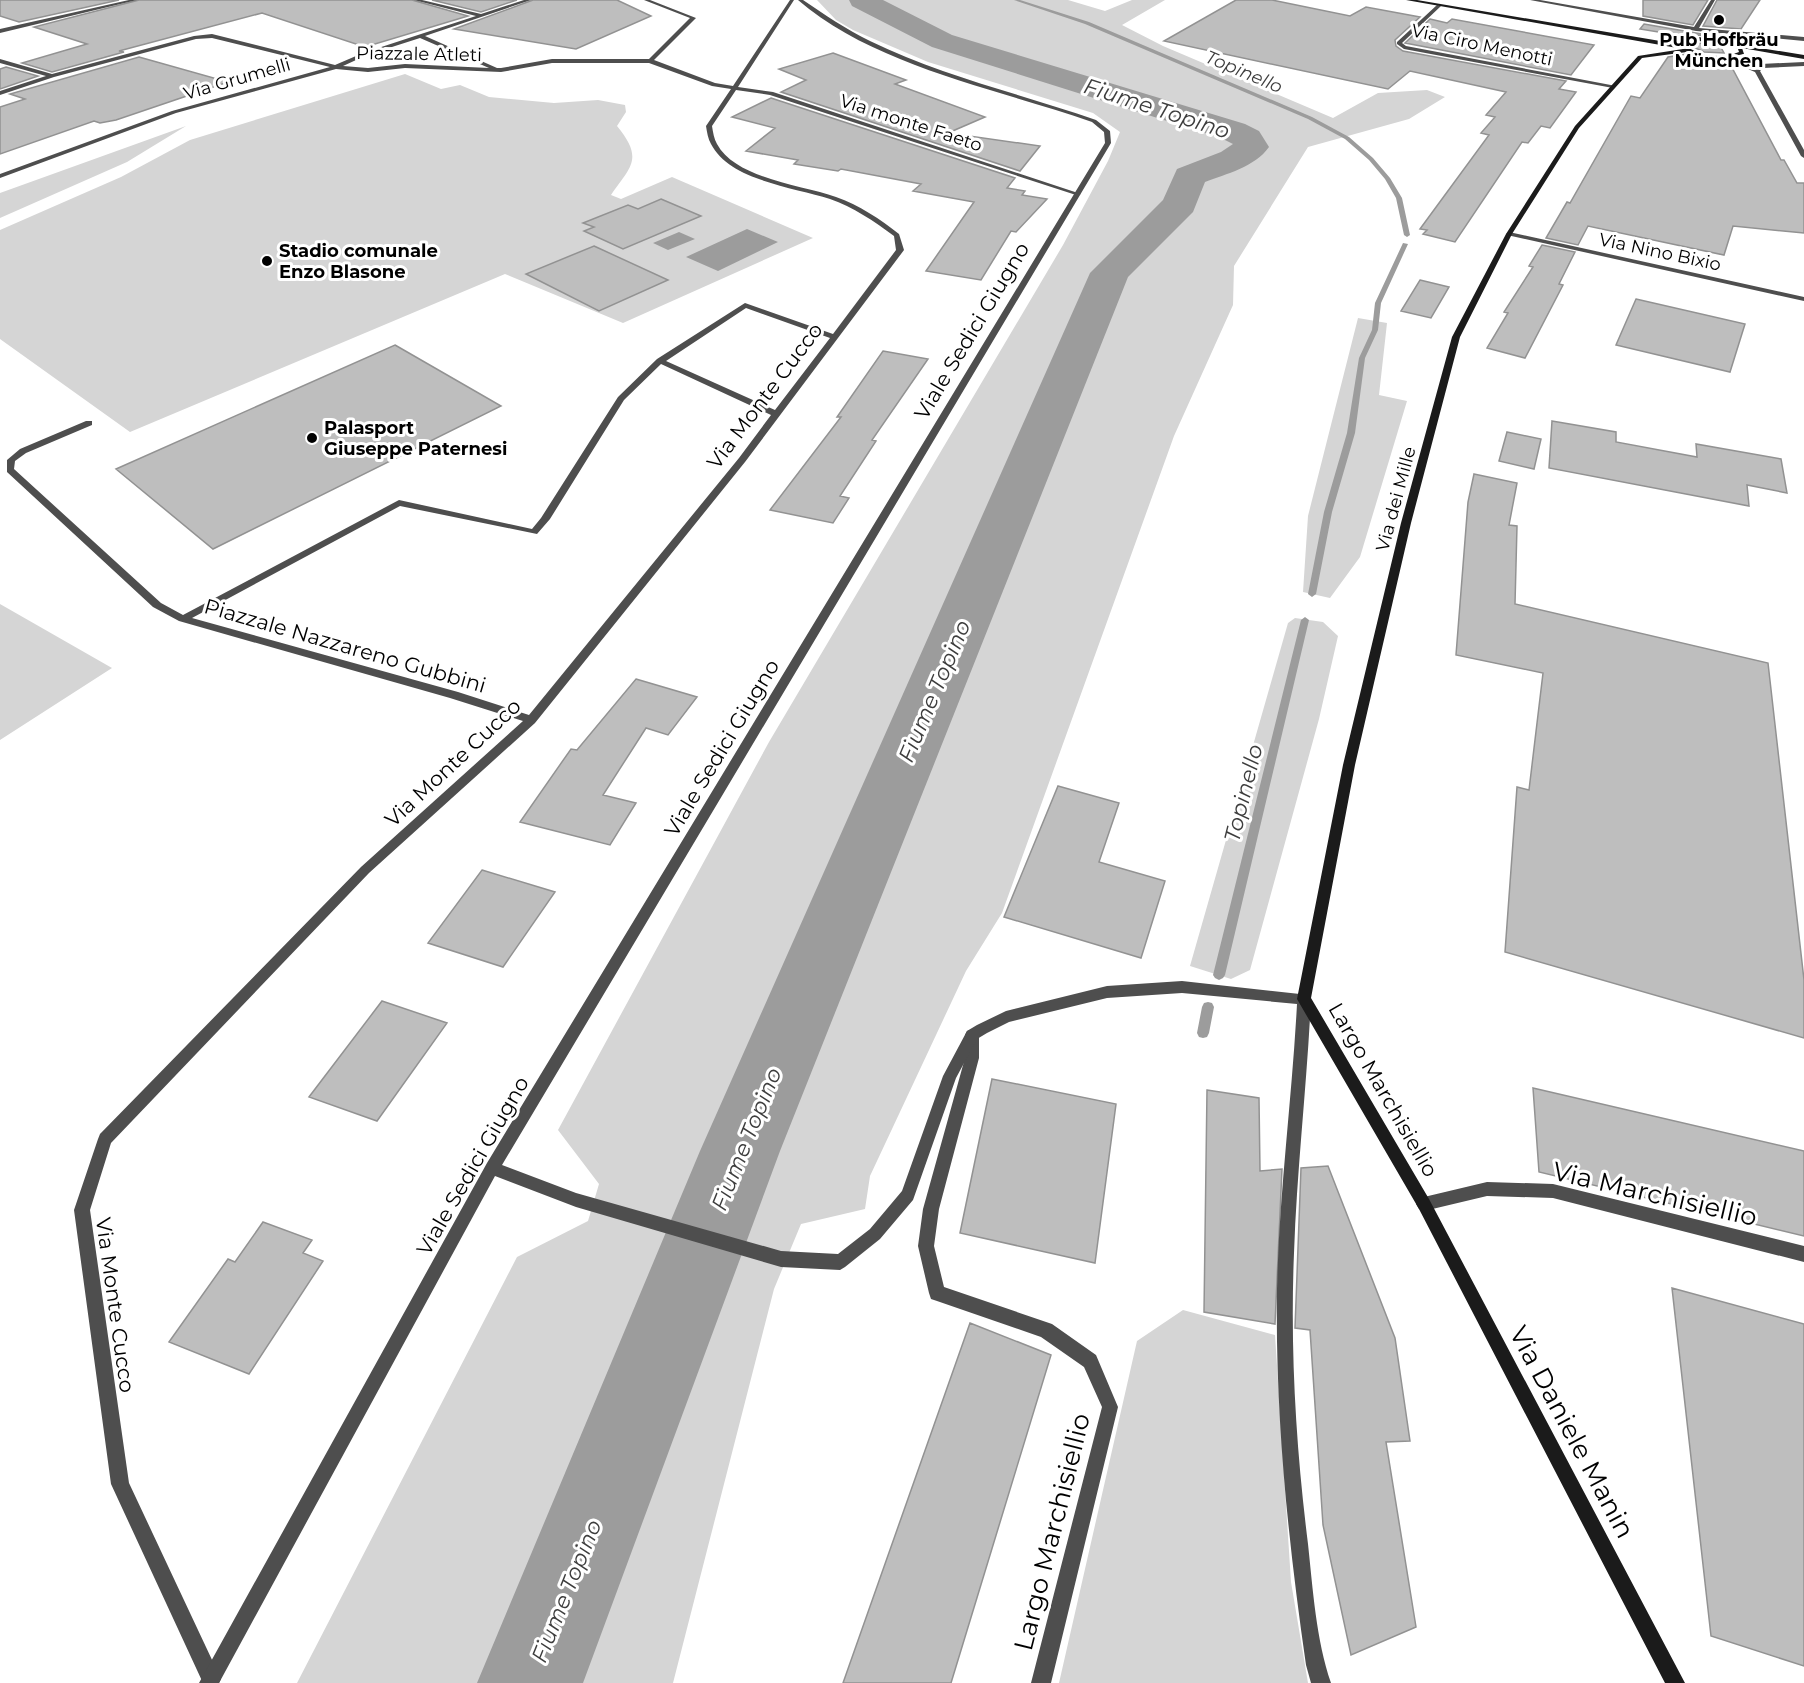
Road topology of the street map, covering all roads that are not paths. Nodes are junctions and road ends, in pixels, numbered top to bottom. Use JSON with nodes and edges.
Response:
{"nodes":[{"id":1,"x":135,"y":0,"type":"edge"},
{"id":2,"x":416,"y":0,"type":"edge"},
{"id":3,"x":529,"y":0,"type":"edge"},
{"id":4,"x":646,"y":0,"type":"edge"},
{"id":5,"x":792,"y":0,"type":"edge"},
{"id":6,"x":800,"y":0,"type":"edge"},
{"id":7,"x":1408,"y":0,"type":"edge"},
{"id":8,"x":1532,"y":0,"type":"edge"},
{"id":9,"x":1713,"y":0,"type":"edge"},
{"id":10,"x":1438,"y":3,"type":"edge"},
{"id":11,"x":483,"y":16,"type":"junction"},
{"id":12,"x":1686,"y":27,"type":"junction"},
{"id":13,"x":1696,"y":29,"type":"junction"},
{"id":14,"x":0,"y":31,"type":"edge"},
{"id":15,"x":1594,"y":33,"type":"junction"},
{"id":16,"x":421,"y":36,"type":"junction"},
{"id":17,"x":1689,"y":39,"type":"junction"},
{"id":18,"x":1804,"y":39,"type":"edge"},
{"id":19,"x":1721,"y":40,"type":"junction"},
{"id":20,"x":1635,"y":45,"type":"dead end"},
{"id":21,"x":1736,"y":45,"type":"junction"},
{"id":22,"x":1682,"y":46,"type":"junction"},
{"id":23,"x":1689,"y":50,"type":"junction"},
{"id":24,"x":1735,"y":56,"type":"junction"},
{"id":25,"x":1723,"y":57,"type":"junction"},
{"id":26,"x":1747,"y":57,"type":"dead end"},
{"id":27,"x":1804,"y":57,"type":"edge"},
{"id":28,"x":1758,"y":58,"type":"dead end"},
{"id":29,"x":0,"y":61,"type":"edge"},
{"id":30,"x":650,"y":61,"type":"junction"},
{"id":31,"x":1804,"y":63,"type":"edge"},
{"id":32,"x":336,"y":67,"type":"junction"},
{"id":33,"x":501,"y":70,"type":"junction"},
{"id":34,"x":1757,"y":71,"type":"junction"},
{"id":35,"x":51,"y":76,"type":"junction"},
{"id":36,"x":1613,"y":86,"type":"junction"},
{"id":37,"x":734,"y":87,"type":"junction"},
{"id":38,"x":0,"y":93,"type":"edge"},
{"id":39,"x":1804,"y":156,"type":"edge"},
{"id":40,"x":0,"y":176,"type":"edge"},
{"id":41,"x":1078,"y":194,"type":"junction"},
{"id":42,"x":1509,"y":234,"type":"junction"},
{"id":43,"x":1804,"y":299,"type":"edge"},
{"id":44,"x":834,"y":337,"type":"junction"},
{"id":45,"x":660,"y":361,"type":"junction"},
{"id":46,"x":776,"y":414,"type":"junction"},
{"id":47,"x":89,"y":423,"type":"dead end"},
{"id":48,"x":183,"y":619,"type":"junction"},
{"id":49,"x":531,"y":720,"type":"junction"},
{"id":50,"x":1304,"y":999,"type":"junction"},
{"id":51,"x":972,"y":1035,"type":"junction"},
{"id":52,"x":492,"y":1168,"type":"junction"},
{"id":53,"x":1424,"y":1204,"type":"junction"},
{"id":54,"x":1804,"y":1254,"type":"edge"},
{"id":55,"x":210,"y":1681,"type":"edge"},
{"id":56,"x":1041,"y":1683,"type":"edge"},
{"id":57,"x":1321,"y":1683,"type":"edge"},
{"id":58,"x":1675,"y":1683,"type":"edge"}],
"edges":[{"from":1,"to":14,"type":"street"},
{"from":2,"to":11,"type":"street"},
{"from":3,"to":11,"type":"street","name":"Via Grumelli"},
{"from":4,"to":30,"type":"street"},
{"from":5,"to":37,"type":"street","name":"Via Monte Cucco"},
{"from":6,"to":41,"type":"street","name":"Viale Sedici Giugno"},
{"from":7,"to":10,"type":"main road"},
{"from":8,"to":12,"type":"street"},
{"from":9,"to":13,"type":"street"},
{"from":10,"to":15,"type":"main road"},
{"from":10,"to":17,"type":"main road"},
{"from":10,"to":36,"type":"street","name":"Via Ciro Menotti"},
{"from":11,"to":16,"type":"street","name":"Via Grumelli"},
{"from":12,"to":13,"type":"street"},
{"from":12,"to":17,"type":"street"},
{"from":13,"to":18,"type":"street"},
{"from":13,"to":19,"type":"street"},
{"from":15,"to":20,"type":"main road"},
{"from":15,"to":22,"type":"main road"},
{"from":16,"to":32,"type":"street","name":"Via Grumelli"},
{"from":16,"to":33,"type":"street","name":"Piazzale Atleti"},
{"from":17,"to":19,"type":"main road"},
{"from":17,"to":22,"type":"main road"},
{"from":19,"to":21,"type":"main road"},
{"from":21,"to":24,"type":"main road"},
{"from":21,"to":27,"type":"main road"},
{"from":22,"to":23,"type":"main road"},
{"from":23,"to":25,"type":"main road"},
{"from":23,"to":36,"type":"main road","name":"Via dei Mille"},
{"from":24,"to":25,"type":"main road"},
{"from":24,"to":26,"type":"main road"},
{"from":25,"to":34,"type":"street"},
{"from":28,"to":31,"type":"main road"},
{"from":29,"to":35,"type":"street"},
{"from":30,"to":33,"type":"street","name":"Piazzale Atleti"},
{"from":30,"to":37,"type":"street","name":"Piazzale Atleti"},
{"from":31,"to":34,"type":"street"},
{"from":32,"to":33,"type":"street","name":"Piazzale Atleti"},
{"from":32,"to":35,"type":"street"},
{"from":32,"to":40,"type":"street","name":"Via Grumelli"},
{"from":34,"to":39,"type":"street"},
{"from":35,"to":38,"type":"street"},
{"from":36,"to":42,"type":"main road","name":"Via dei Mille"},
{"from":37,"to":41,"type":"street","name":"Via monte Faeto"},
{"from":37,"to":44,"type":"street","name":"Via Monte Cucco"},
{"from":41,"to":52,"type":"street","name":"Viale Sedici Giugno"},
{"from":42,"to":43,"type":"street","name":"Via Nino Bixio"},
{"from":42,"to":50,"type":"main road","name":"Via dei Mille"},
{"from":44,"to":45,"type":"street","name":"Piazzale Nazzareno Gubbini"},
{"from":44,"to":46,"type":"street","name":"Via Monte Cucco"},
{"from":45,"to":46,"type":"street"},
{"from":45,"to":48,"type":"street","name":"Piazzale Nazzareno Gubbini"},
{"from":46,"to":49,"type":"street","name":"Via Monte Cucco"},
{"from":47,"to":48,"type":"street","name":"Piazzale Nazzareno Gubbini"},
{"from":48,"to":49,"type":"street","name":"Piazzale Nazzareno Gubbini"},
{"from":49,"to":55,"type":"street","name":"Via Monte Cucco"},
{"from":50,"to":51,"type":"street","name":"Largo Marchisiellio"},
{"from":50,"to":53,"type":"main road","name":"Largo Marchisiellio"},
{"from":50,"to":57,"type":"street","name":"Largo Marchisiellio"},
{"from":51,"to":52,"type":"street"},
{"from":51,"to":56,"type":"street","name":"Largo Marchisiellio"},
{"from":52,"to":55,"type":"street","name":"Viale Sedici Giugno"},
{"from":53,"to":54,"type":"street","name":"Via Marchisiellio"},
{"from":53,"to":58,"type":"main road","name":"Via Daniele Manin"}]}
